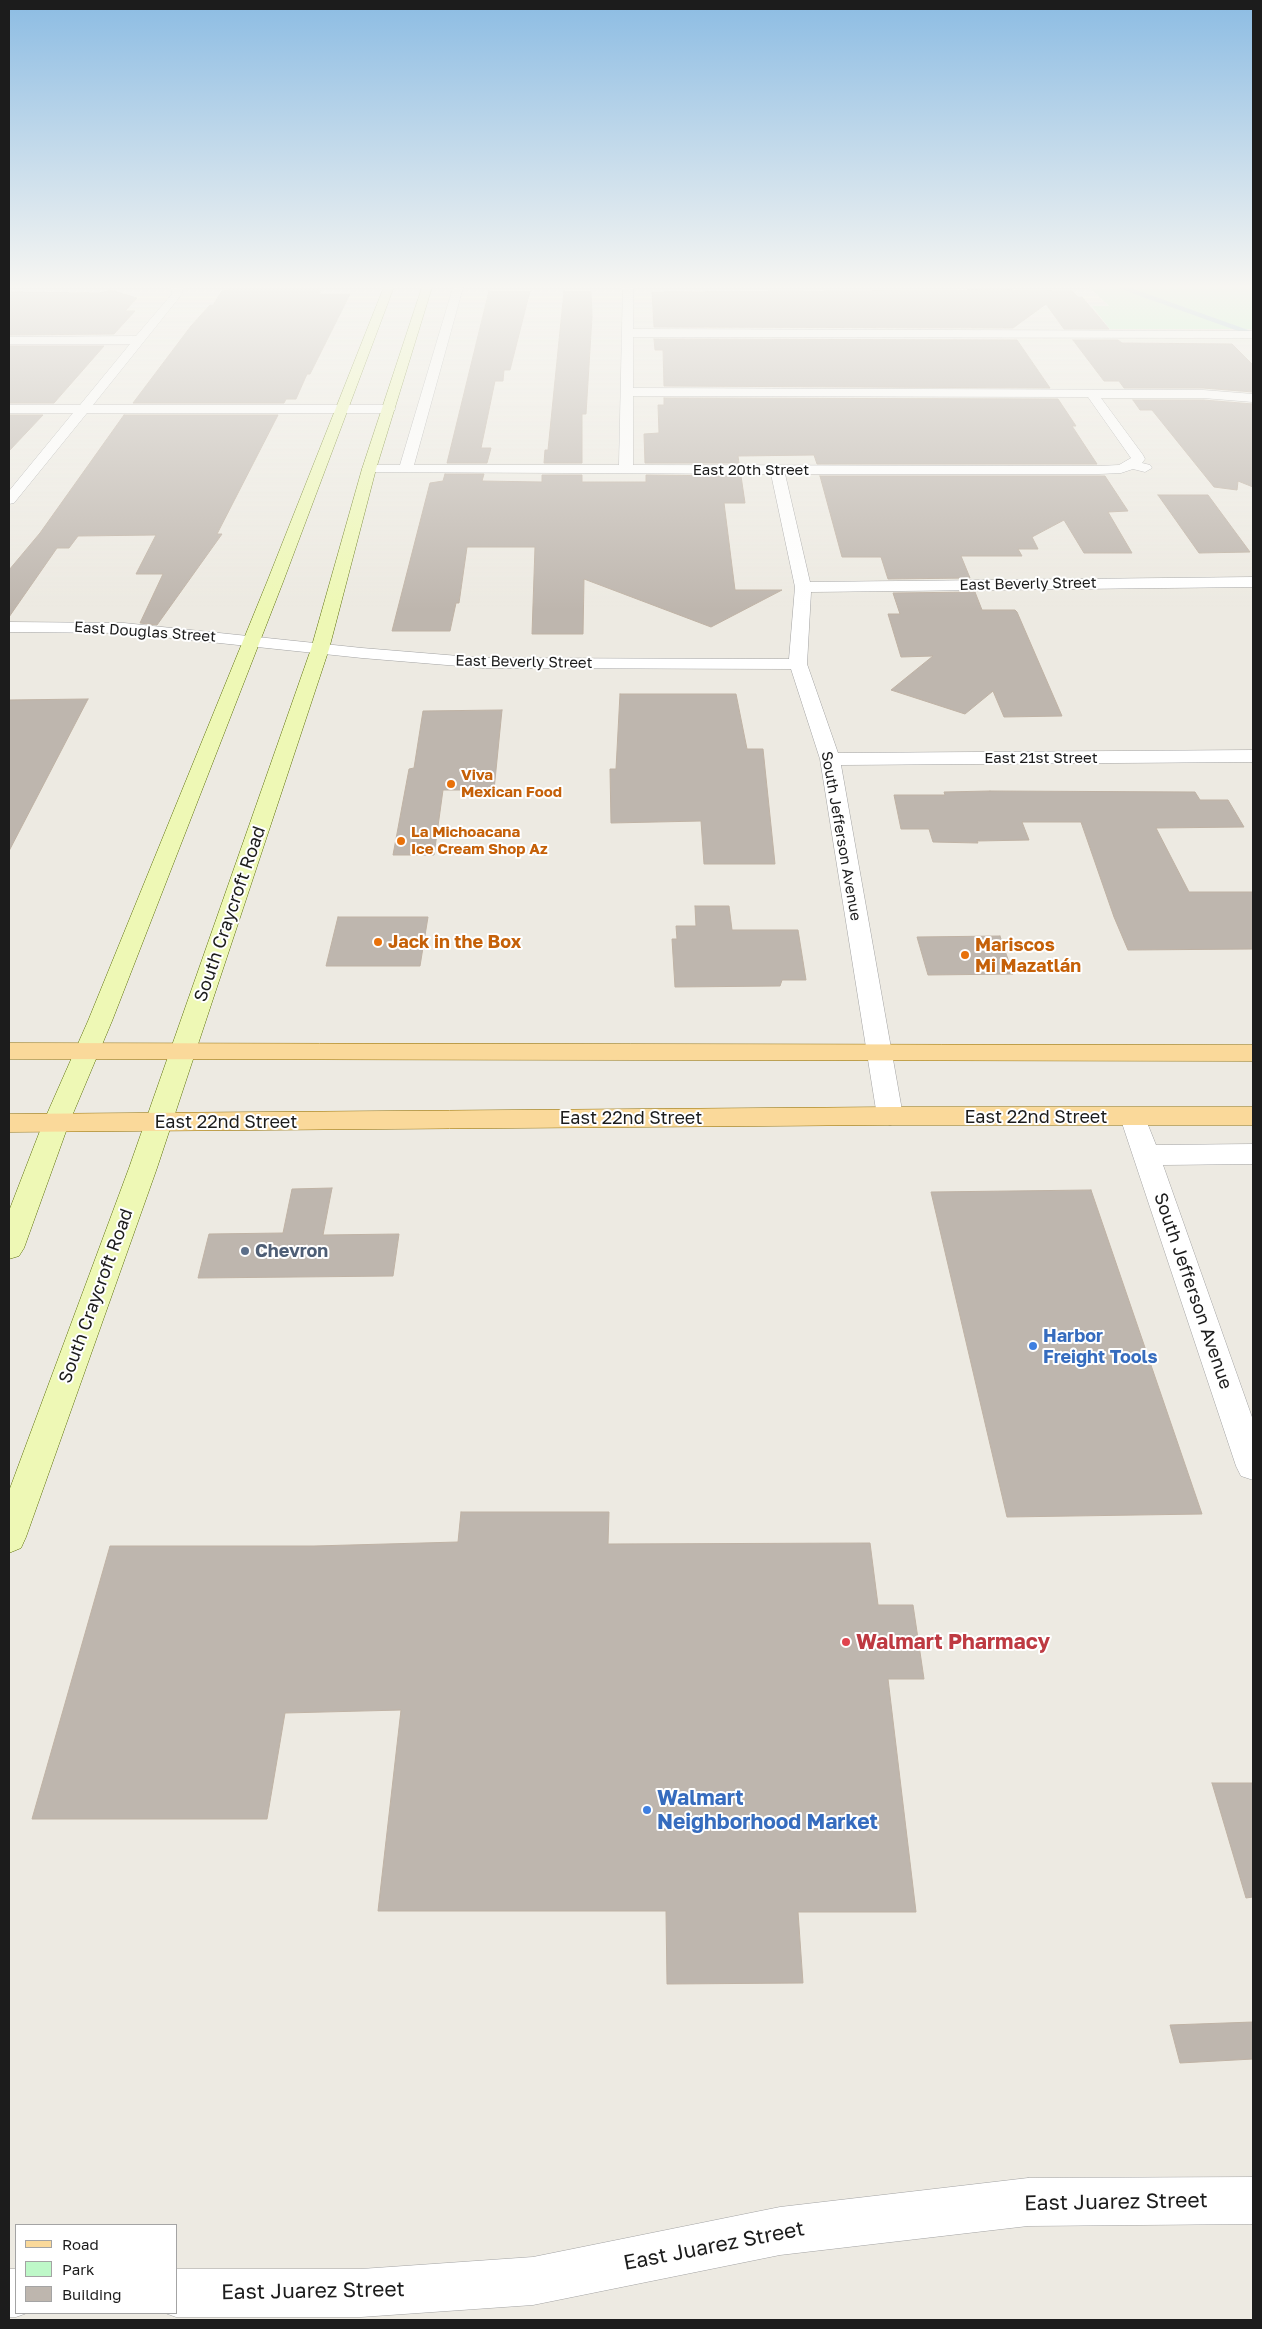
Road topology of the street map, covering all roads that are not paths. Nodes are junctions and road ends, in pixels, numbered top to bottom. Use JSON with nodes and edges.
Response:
{"nodes":[{"id":1,"x":627,"y":392,"type":"edge"},
{"id":2,"x":96,"y":393,"type":"edge"},
{"id":3,"x":349,"y":393,"type":"edge"},
{"id":4,"x":394,"y":393,"type":"edge"},
{"id":5,"x":428,"y":393,"type":"edge"},
{"id":6,"x":787,"y":393,"type":"edge"},
{"id":7,"x":1092,"y":394,"type":"junction"},
{"id":8,"x":1253,"y":398,"type":"edge"},
{"id":9,"x":9,"y":409,"type":"edge"},
{"id":10,"x":82,"y":409,"type":"junction"},
{"id":11,"x":343,"y":409,"type":"junction"},
{"id":12,"x":389,"y":409,"type":"junction"},
{"id":13,"x":1132,"y":465,"type":"junction"},
{"id":14,"x":406,"y":468,"type":"junction"},
{"id":15,"x":369,"y":469,"type":"junction"},
{"id":16,"x":626,"y":469,"type":"junction"},
{"id":17,"x":1150,"y":469,"type":"dead end"},
{"id":18,"x":777,"y":470,"type":"junction"},
{"id":19,"x":9,"y":500,"type":"edge"},
{"id":20,"x":1253,"y":582,"type":"edge"},
{"id":21,"x":803,"y":587,"type":"junction"},
{"id":22,"x":9,"y":627,"type":"edge"},
{"id":23,"x":251,"y":640,"type":"junction"},
{"id":24,"x":320,"y":649,"type":"junction"},
{"id":25,"x":798,"y":664,"type":"junction"},
{"id":26,"x":1253,"y":756,"type":"edge"},
{"id":27,"x":830,"y":760,"type":"junction"},
{"id":28,"x":9,"y":1051,"type":"edge"},
{"id":29,"x":87,"y":1051,"type":"junction"},
{"id":30,"x":183,"y":1051,"type":"junction"},
{"id":31,"x":879,"y":1053,"type":"junction"},
{"id":32,"x":1253,"y":1053,"type":"edge"},
{"id":33,"x":890,"y":1116,"type":"junction"},
{"id":34,"x":1253,"y":1116,"type":"edge"},
{"id":35,"x":1133,"y":1117,"type":"junction"},
{"id":36,"x":159,"y":1122,"type":"junction"},
{"id":37,"x":9,"y":1123,"type":"edge"},
{"id":38,"x":56,"y":1123,"type":"junction"},
{"id":39,"x":1253,"y":1154,"type":"edge"},
{"id":40,"x":1146,"y":1155,"type":"junction"},
{"id":41,"x":9,"y":1248,"type":"edge"},
{"id":42,"x":1253,"y":1466,"type":"edge"},
{"id":43,"x":9,"y":1537,"type":"edge"},
{"id":44,"x":1253,"y":2201,"type":"edge"},
{"id":45,"x":178,"y":2293,"type":"edge"}],
"edges":[{"from":1,"to":16,"type":"street"},
{"from":2,"to":10,"type":"street"},
{"from":3,"to":11,"type":"main road"},
{"from":4,"to":12,"type":"main road","name":"South Craycroft Road"},
{"from":5,"to":14,"type":"street"},
{"from":6,"to":7,"type":"street"},
{"from":7,"to":8,"type":"street"},
{"from":7,"to":13,"type":"street"},
{"from":9,"to":10,"type":"street"},
{"from":10,"to":11,"type":"street"},
{"from":10,"to":19,"type":"street"},
{"from":11,"to":12,"type":"street"},
{"from":11,"to":23,"type":"main road"},
{"from":12,"to":15,"type":"main road","name":"South Craycroft Road"},
{"from":13,"to":17,"type":"street"},
{"from":13,"to":18,"type":"street","name":"East 20th Street"},
{"from":14,"to":15,"type":"street","name":"East 20th Street"},
{"from":14,"to":16,"type":"street","name":"East 20th Street"},
{"from":15,"to":24,"type":"main road","name":"South Craycroft Road"},
{"from":16,"to":18,"type":"street","name":"East 20th Street"},
{"from":18,"to":21,"type":"street","name":"South Jefferson Avenue"},
{"from":20,"to":21,"type":"street","name":"East Beverly Street"},
{"from":21,"to":25,"type":"street","name":"South Jefferson Avenue"},
{"from":22,"to":23,"type":"street","name":"East Douglas Street"},
{"from":23,"to":24,"type":"street","name":"East Beverly Street"},
{"from":23,"to":29,"type":"main road"},
{"from":24,"to":25,"type":"street","name":"East Beverly Street"},
{"from":24,"to":30,"type":"main road","name":"South Craycroft Road"},
{"from":25,"to":27,"type":"street","name":"South Jefferson Avenue"},
{"from":26,"to":27,"type":"street","name":"East 21st Street"},
{"from":27,"to":31,"type":"street","name":"South Jefferson Avenue"},
{"from":28,"to":29,"type":"main road"},
{"from":29,"to":30,"type":"main road"},
{"from":29,"to":38,"type":"main road"},
{"from":30,"to":31,"type":"main road"},
{"from":30,"to":36,"type":"main road","name":"South Craycroft Road"},
{"from":31,"to":32,"type":"main road"},
{"from":31,"to":33,"type":"street","name":"South Jefferson Avenue"},
{"from":33,"to":35,"type":"main road","name":"East 22nd Street"},
{"from":33,"to":36,"type":"main road","name":"East 22nd Street"},
{"from":34,"to":35,"type":"main road","name":"East 22nd Street"},
{"from":35,"to":40,"type":"street","name":"South Jefferson Avenue"},
{"from":36,"to":38,"type":"main road","name":"East 22nd Street"},
{"from":36,"to":43,"type":"main road","name":"South Craycroft Road"},
{"from":37,"to":38,"type":"main road","name":"East 22nd Street"},
{"from":38,"to":41,"type":"main road"},
{"from":39,"to":40,"type":"street"},
{"from":40,"to":42,"type":"street","name":"South Jefferson Avenue"},
{"from":44,"to":45,"type":"street","name":"East Juarez Street"}]}
